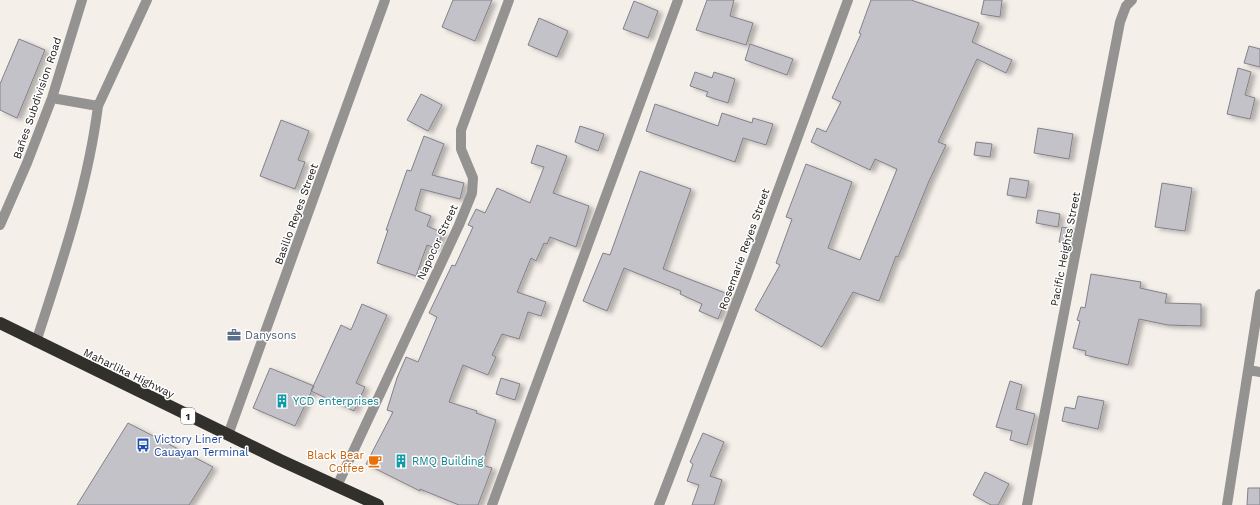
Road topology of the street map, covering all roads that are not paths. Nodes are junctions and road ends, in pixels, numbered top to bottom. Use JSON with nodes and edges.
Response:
{"nodes":[{"id":1,"x":82,"y":0,"type":"edge"},
{"id":2,"x":147,"y":0,"type":"edge"},
{"id":3,"x":385,"y":0,"type":"edge"},
{"id":4,"x":509,"y":0,"type":"edge"},
{"id":5,"x":678,"y":0,"type":"edge"},
{"id":6,"x":848,"y":0,"type":"edge"},
{"id":7,"x":1132,"y":0,"type":"edge"},
{"id":8,"x":52,"y":98,"type":"junction"},
{"id":9,"x":98,"y":106,"type":"junction"},
{"id":10,"x":0,"y":225,"type":"edge"},
{"id":11,"x":1260,"y":294,"type":"edge"},
{"id":12,"x":0,"y":323,"type":"edge"},
{"id":13,"x":36,"y":342,"type":"junction"},
{"id":14,"x":1249,"y":370,"type":"junction"},
{"id":15,"x":1260,"y":372,"type":"edge"},
{"id":16,"x":228,"y":435,"type":"junction"},
{"id":17,"x":337,"y":486,"type":"junction"},
{"id":18,"x":378,"y":505,"type":"edge"},
{"id":19,"x":492,"y":505,"type":"edge"},
{"id":20,"x":659,"y":505,"type":"edge"},
{"id":21,"x":1027,"y":505,"type":"edge"},
{"id":22,"x":1227,"y":505,"type":"edge"}],
"edges":[{"from":1,"to":8,"type":"street","name":"Bañes Subdivision Road"},
{"from":2,"to":9,"type":"street"},
{"from":3,"to":16,"type":"street","name":"Basilio Reyes Street"},
{"from":4,"to":17,"type":"street","name":"Napocor Street"},
{"from":5,"to":19,"type":"street"},
{"from":6,"to":20,"type":"street","name":"Rosemarie Reyes Street"},
{"from":7,"to":21,"type":"street","name":"Pacific Heights Street"},
{"from":8,"to":9,"type":"street"},
{"from":8,"to":10,"type":"street","name":"Bañes Subdivision Road"},
{"from":9,"to":13,"type":"street"},
{"from":11,"to":14,"type":"street"},
{"from":12,"to":13,"type":"highway","name":"Maharlika Highway","number":"1"},
{"from":13,"to":16,"type":"highway","name":"Maharlika Highway","number":"1"},
{"from":14,"to":15,"type":"street"},
{"from":14,"to":22,"type":"street"},
{"from":16,"to":17,"type":"highway","name":"Maharlika Highway","number":"1"},
{"from":17,"to":18,"type":"highway","name":"Maharlika Highway","number":"1"}]}
